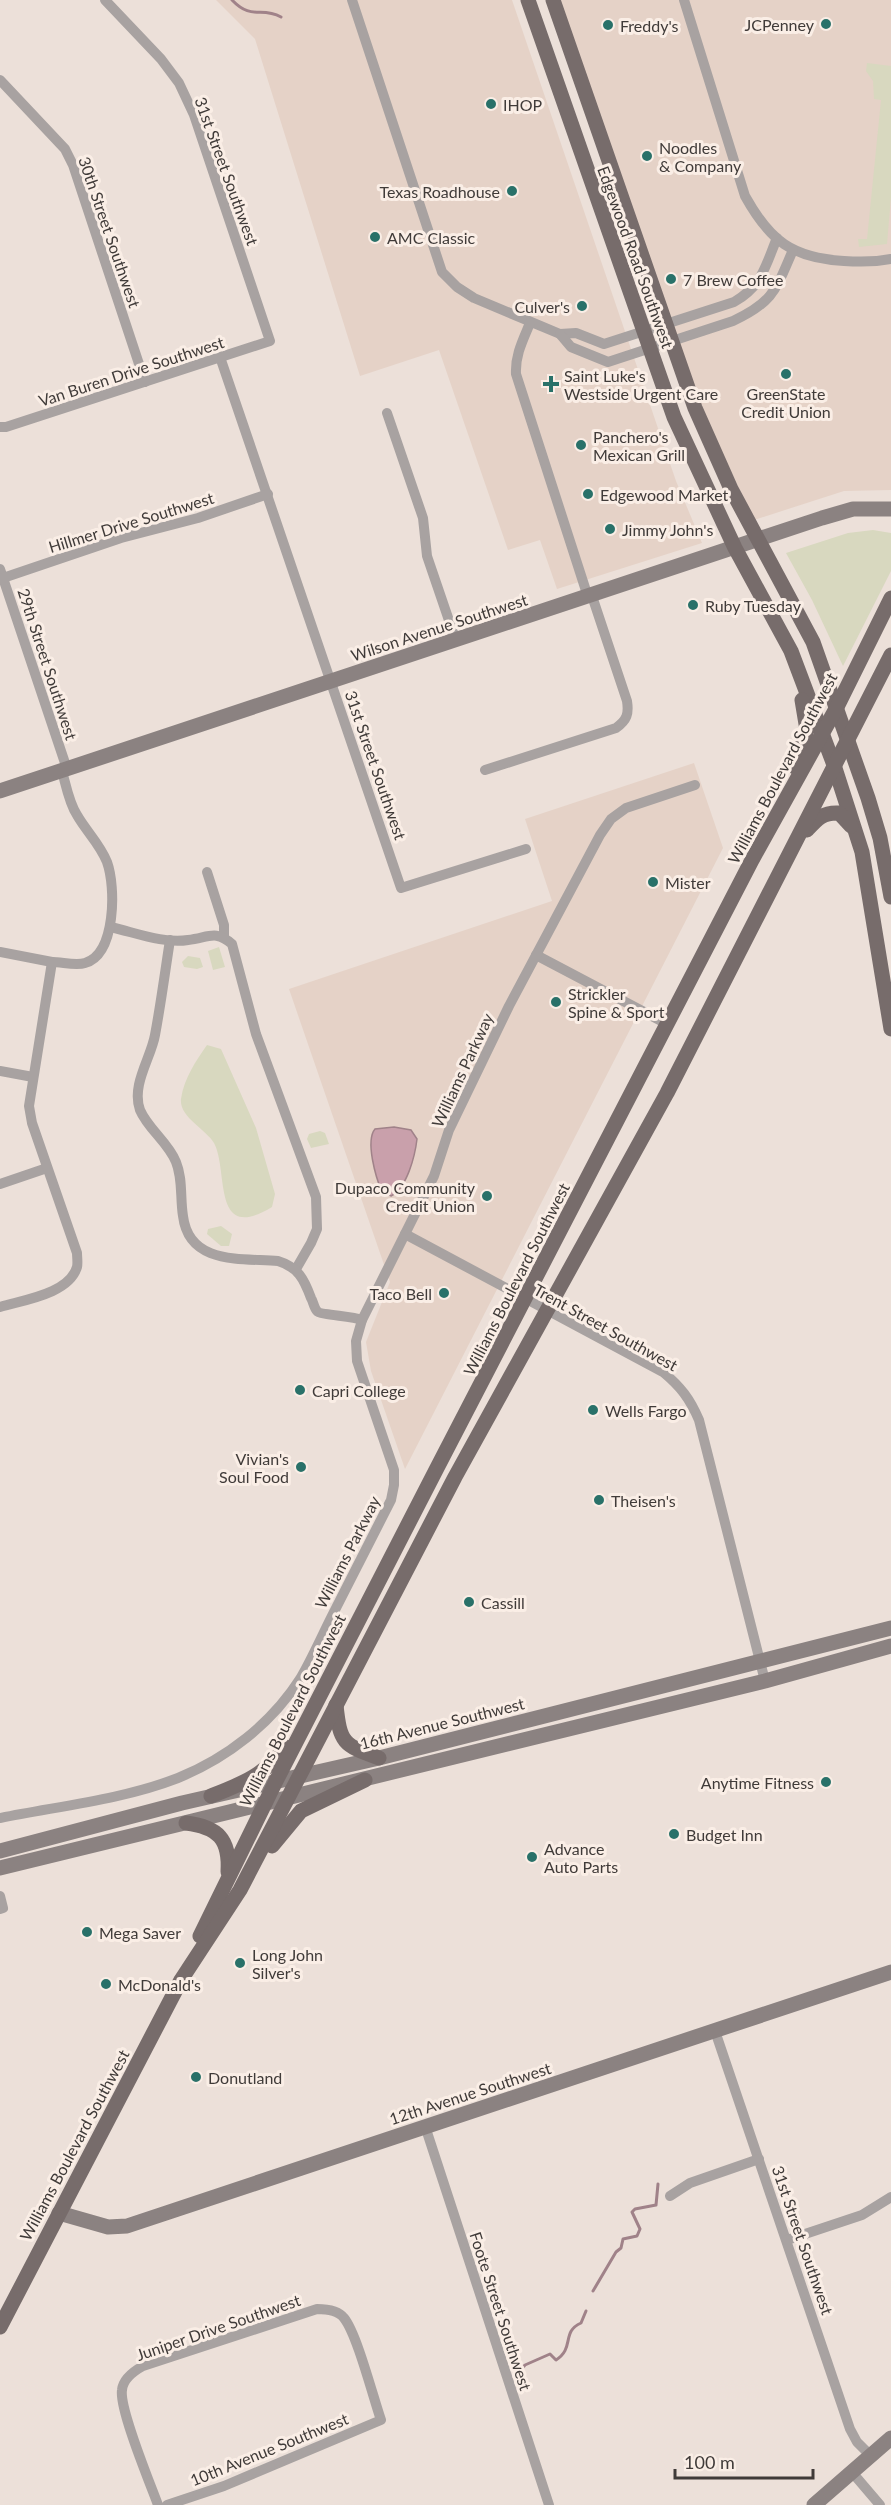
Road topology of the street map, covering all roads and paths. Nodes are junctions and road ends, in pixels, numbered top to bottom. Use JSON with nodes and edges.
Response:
{"nodes":[{"id":1,"x":105,"y":0,"type":"edge"},
{"id":2,"x":352,"y":0,"type":"edge"},
{"id":3,"x":528,"y":0,"type":"edge"},
{"id":4,"x":553,"y":0,"type":"edge"},
{"id":5,"x":684,"y":0,"type":"edge"},
{"id":6,"x":0,"y":80,"type":"edge"},
{"id":7,"x":777,"y":238,"type":"junction"},
{"id":8,"x":793,"y":250,"type":"junction"},
{"id":9,"x":891,"y":259,"type":"edge"},
{"id":10,"x":530,"y":323,"type":"junction"},
{"id":11,"x":665,"y":325,"type":"junction"},
{"id":12,"x":644,"y":332,"type":"junction"},
{"id":13,"x":560,"y":334,"type":"junction"},
{"id":14,"x":270,"y":340,"type":"joint"},
{"id":15,"x":671,"y":342,"type":"junction"},
{"id":16,"x":650,"y":349,"type":"junction"},
{"id":17,"x":220,"y":357,"type":"junction"},
{"id":18,"x":145,"y":382,"type":"junction"},
{"id":19,"x":387,"y":413,"type":"dead end"},
{"id":20,"x":0,"y":427,"type":"edge"},
{"id":21,"x":268,"y":494,"type":"junction"},
{"id":22,"x":891,"y":509,"type":"edge"},
{"id":23,"x":757,"y":540,"type":"junction"},
{"id":24,"x":735,"y":548,"type":"junction"},
{"id":25,"x":2,"y":574,"type":"edge"},
{"id":26,"x":590,"y":597,"type":"junction"},
{"id":27,"x":891,"y":598,"type":"edge"},
{"id":28,"x":456,"y":641,"type":"junction"},
{"id":29,"x":791,"y":651,"type":"junction"},
{"id":30,"x":891,"y":655,"type":"edge"},
{"id":31,"x":332,"y":682,"type":"junction"},
{"id":32,"x":837,"y":707,"type":"junction"},
{"id":33,"x":822,"y":734,"type":"junction"},
{"id":34,"x":848,"y":739,"type":"junction"},
{"id":35,"x":834,"y":765,"type":"junction"},
{"id":36,"x":64,"y":770,"type":"junction"},
{"id":37,"x":484,"y":770,"type":"dead end"},
{"id":38,"x":695,"y":785,"type":"dead end"},
{"id":39,"x":0,"y":791,"type":"edge"},
{"id":40,"x":783,"y":804,"type":"junction"},
{"id":41,"x":856,"y":832,"type":"junction"},
{"id":42,"x":795,"y":843,"type":"junction"},
{"id":43,"x":526,"y":849,"type":"dead end"},
{"id":44,"x":207,"y":872,"type":"dead end"},
{"id":45,"x":891,"y":897,"type":"edge"},
{"id":46,"x":110,"y":927,"type":"junction"},
{"id":47,"x":224,"y":937,"type":"junction"},
{"id":48,"x":170,"y":940,"type":"junction"},
{"id":49,"x":0,"y":952,"type":"edge"},
{"id":50,"x":536,"y":955,"type":"junction"},
{"id":51,"x":52,"y":962,"type":"junction"},
{"id":52,"x":667,"y":1024,"type":"junction"},
{"id":53,"x":891,"y":1029,"type":"edge"},
{"id":54,"x":0,"y":1071,"type":"edge"},
{"id":55,"x":33,"y":1077,"type":"junction"},
{"id":56,"x":47,"y":1168,"type":"junction"},
{"id":57,"x":0,"y":1184,"type":"edge"},
{"id":58,"x":405,"y":1234,"type":"junction"},
{"id":59,"x":296,"y":1269,"type":"junction"},
{"id":60,"x":526,"y":1300,"type":"junction"},
{"id":61,"x":0,"y":1307,"type":"edge"},
{"id":62,"x":547,"y":1312,"type":"junction"},
{"id":63,"x":362,"y":1320,"type":"junction"},
{"id":64,"x":891,"y":1628,"type":"edge"},
{"id":65,"x":891,"y":1646,"type":"edge"},
{"id":66,"x":760,"y":1663,"type":"junction"},
{"id":67,"x":765,"y":1681,"type":"junction"},
{"id":68,"x":336,"y":1704,"type":"junction"},
{"id":69,"x":310,"y":1713,"type":"junction"},
{"id":70,"x":379,"y":1758,"type":"junction"},
{"id":71,"x":299,"y":1777,"type":"junction"},
{"id":72,"x":365,"y":1780,"type":"junction"},
{"id":73,"x":276,"y":1781,"type":"junction"},
{"id":74,"x":211,"y":1796,"type":"junction"},
{"id":75,"x":287,"y":1799,"type":"junction"},
{"id":76,"x":264,"y":1804,"type":"junction"},
{"id":77,"x":0,"y":1818,"type":"edge"},
{"id":78,"x":186,"y":1823,"type":"junction"},
{"id":79,"x":0,"y":1851,"type":"edge"},
{"id":80,"x":0,"y":1868,"type":"edge"},
{"id":81,"x":228,"y":1876,"type":"junction"},
{"id":82,"x":240,"y":1890,"type":"junction"},
{"id":83,"x":0,"y":1896,"type":"edge"},
{"id":84,"x":0,"y":1909,"type":"edge"},
{"id":85,"x":891,"y":1972,"type":"edge"},
{"id":86,"x":181,"y":1980,"type":"junction"},
{"id":87,"x":715,"y":2031,"type":"junction"},
{"id":88,"x":425,"y":2126,"type":"junction"},
{"id":89,"x":759,"y":2159,"type":"junction"},
{"id":90,"x":670,"y":2196,"type":"dead end"},
{"id":91,"x":891,"y":2197,"type":"edge"},
{"id":92,"x":59,"y":2213,"type":"junction"},
{"id":93,"x":787,"y":2240,"type":"junction"},
{"id":94,"x":0,"y":2327,"type":"edge"},
{"id":95,"x":381,"y":2420,"type":"joint"},
{"id":96,"x":891,"y":2438,"type":"edge"},
{"id":97,"x":870,"y":2455,"type":"junction"},
{"id":98,"x":851,"y":2471,"type":"junction"},
{"id":99,"x":158,"y":2505,"type":"edge"},
{"id":100,"x":167,"y":2505,"type":"edge"},
{"id":101,"x":549,"y":2505,"type":"edge"},
{"id":102,"x":814,"y":2505,"type":"edge"},
{"id":103,"x":880,"y":2505,"type":"edge"}],
"edges":[{"from":1,"to":14,"type":"street","name":"31st Street Southwest"},
{"from":2,"to":10,"type":"street"},
{"from":3,"to":12,"type":"main road","name":"Edgewood Road Southwest"},
{"from":4,"to":11,"type":"main road","name":"Edgewood Road Southwest"},
{"from":5,"to":7,"type":"street"},
{"from":6,"to":18,"type":"street","name":"30th Street Southwest"},
{"from":7,"to":8,"type":"street"},
{"from":7,"to":11,"type":"street"},
{"from":8,"to":9,"type":"street"},
{"from":8,"to":15,"type":"street"},
{"from":10,"to":13,"type":"street"},
{"from":10,"to":26,"type":"street"},
{"from":11,"to":12,"type":"street"},
{"from":11,"to":15,"type":"main road","name":"Edgewood Road Southwest"},
{"from":12,"to":13,"type":"street"},
{"from":12,"to":16,"type":"main road","name":"Edgewood Road Southwest"},
{"from":13,"to":16,"type":"street"},
{"from":14,"to":17,"type":"street","name":"Van Buren Drive Southwest"},
{"from":15,"to":16,"type":"street"},
{"from":15,"to":23,"type":"main road","name":"Edgewood Road Southwest"},
{"from":16,"to":24,"type":"main road","name":"Edgewood Road Southwest"},
{"from":17,"to":18,"type":"street","name":"Van Buren Drive Southwest"},
{"from":17,"to":21,"type":"street","name":"31st Street Southwest"},
{"from":18,"to":20,"type":"street","name":"Van Buren Drive Southwest"},
{"from":19,"to":28,"type":"street"},
{"from":21,"to":25,"type":"street","name":"Hillmer Drive Southwest"},
{"from":21,"to":31,"type":"street","name":"31st Street Southwest"},
{"from":22,"to":23,"type":"main road","name":"Wilson Avenue Southwest"},
{"from":23,"to":24,"type":"main road","name":"Wilson Avenue Southwest"},
{"from":23,"to":32,"type":"main road","name":"Edgewood Road Southwest"},
{"from":24,"to":26,"type":"main road","name":"Wilson Avenue Southwest"},
{"from":24,"to":29,"type":"main road","name":"Edgewood Road Southwest"},
{"from":25,"to":36,"type":"street","name":"29th Street Southwest"},
{"from":26,"to":28,"type":"main road","name":"Wilson Avenue Southwest"},
{"from":26,"to":37,"type":"street"},
{"from":27,"to":32,"type":"main road","name":"Williams Boulevard Southwest"},
{"from":28,"to":31,"type":"main road","name":"Wilson Avenue Southwest"},
{"from":29,"to":33,"type":"main road","name":"Edgewood Road Southwest"},
{"from":29,"to":40,"type":"main road"},
{"from":30,"to":34,"type":"main road","name":"Williams Boulevard Southwest"},
{"from":31,"to":36,"type":"main road","name":"Wilson Avenue Southwest"},
{"from":31,"to":43,"type":"street","name":"31st Street Southwest"},
{"from":32,"to":33,"type":"main road","name":"Williams Boulevard Southwest"},
{"from":32,"to":34,"type":"main road","name":"Edgewood Road Southwest"},
{"from":33,"to":35,"type":"main road","name":"Edgewood Road Southwest"},
{"from":33,"to":40,"type":"main road","name":"Williams Boulevard Southwest"},
{"from":34,"to":35,"type":"main road","name":"Williams Boulevard Southwest"},
{"from":34,"to":45,"type":"main road","name":"Edgewood Road Southwest"},
{"from":35,"to":41,"type":"main road","name":"Edgewood Road Southwest"},
{"from":35,"to":42,"type":"main road","name":"Williams Boulevard Southwest"},
{"from":36,"to":39,"type":"main road","name":"Wilson Avenue Southwest"},
{"from":36,"to":46,"type":"street","name":"29th Street Southwest"},
{"from":38,"to":50,"type":"street","name":"Williams Parkway"},
{"from":40,"to":52,"type":"main road","name":"Williams Boulevard Southwest"},
{"from":41,"to":42,"type":"main road"},
{"from":41,"to":53,"type":"main road","name":"Edgewood Road Southwest"},
{"from":42,"to":62,"type":"main road","name":"Williams Boulevard Southwest"},
{"from":44,"to":47,"type":"street"},
{"from":46,"to":48,"type":"street"},
{"from":46,"to":51,"type":"street","name":"29th Street Southwest"},
{"from":47,"to":48,"type":"street"},
{"from":47,"to":59,"type":"street"},
{"from":48,"to":59,"type":"street"},
{"from":49,"to":51,"type":"street","name":"29th Street Southwest"},
{"from":50,"to":52,"type":"street"},
{"from":50,"to":58,"type":"street","name":"Williams Parkway"},
{"from":51,"to":55,"type":"street"},
{"from":52,"to":60,"type":"main road","name":"Williams Boulevard Southwest"},
{"from":54,"to":55,"type":"street"},
{"from":55,"to":56,"type":"street"},
{"from":56,"to":57,"type":"street"},
{"from":56,"to":61,"type":"street"},
{"from":58,"to":60,"type":"street","name":"Trent Street Southwest"},
{"from":58,"to":63,"type":"street","name":"Williams Parkway"},
{"from":59,"to":63,"type":"street"},
{"from":60,"to":62,"type":"street","name":"Trent Street Southwest"},
{"from":60,"to":69,"type":"main road","name":"Williams Boulevard Southwest"},
{"from":62,"to":66,"type":"street","name":"Trent Street Southwest"},
{"from":62,"to":68,"type":"main road","name":"Williams Boulevard Southwest"},
{"from":63,"to":77,"type":"street","name":"Williams Parkway"},
{"from":64,"to":66,"type":"main road","name":"16th Avenue Southwest"},
{"from":65,"to":67,"type":"main road"},
{"from":66,"to":67,"type":"street","name":"Trent Street Southwest"},
{"from":66,"to":70,"type":"main road","name":"16th Avenue Southwest"},
{"from":67,"to":72,"type":"main road"},
{"from":68,"to":70,"type":"main road"},
{"from":68,"to":71,"type":"main road","name":"Williams Boulevard Southwest"},
{"from":69,"to":73,"type":"main road","name":"Williams Boulevard Southwest"},
{"from":69,"to":74,"type":"main road"},
{"from":70,"to":71,"type":"main road","name":"16th Avenue Southwest"},
{"from":71,"to":73,"type":"main road","name":"16th Avenue Southwest"},
{"from":71,"to":75,"type":"main road","name":"Williams Boulevard Southwest"},
{"from":72,"to":75,"type":"main road"},
{"from":72,"to":82,"type":"main road"},
{"from":73,"to":74,"type":"main road","name":"16th Avenue Southwest"},
{"from":73,"to":76,"type":"main road","name":"Williams Boulevard Southwest"},
{"from":74,"to":79,"type":"main road","name":"16th Avenue Southwest"},
{"from":75,"to":76,"type":"main road"},
{"from":75,"to":82,"type":"main road","name":"Williams Boulevard Southwest"},
{"from":76,"to":78,"type":"main road"},
{"from":76,"to":81,"type":"main road","name":"Williams Boulevard Southwest"},
{"from":78,"to":80,"type":"main road"},
{"from":78,"to":81,"type":"main road"},
{"from":81,"to":86,"type":"main road","name":"Williams Boulevard Southwest"},
{"from":82,"to":86,"type":"main road","name":"Williams Boulevard Southwest"},
{"from":83,"to":84,"type":"street"},
{"from":85,"to":87,"type":"main road","name":"12th Avenue Southwest"},
{"from":86,"to":92,"type":"main road","name":"Williams Boulevard Southwest"},
{"from":87,"to":88,"type":"main road","name":"12th Avenue Southwest"},
{"from":87,"to":89,"type":"street","name":"31st Street Southwest"},
{"from":88,"to":92,"type":"main road","name":"12th Avenue Southwest"},
{"from":88,"to":101,"type":"street","name":"Foote Street Southwest"},
{"from":89,"to":90,"type":"street"},
{"from":89,"to":93,"type":"street","name":"31st Street Southwest"},
{"from":91,"to":93,"type":"street"},
{"from":92,"to":94,"type":"main road","name":"Williams Boulevard Southwest"},
{"from":93,"to":97,"type":"street","name":"31st Street Southwest"},
{"from":95,"to":99,"type":"street","name":"Juniper Drive Southwest"},
{"from":95,"to":100,"type":"street","name":"10th Avenue Southwest"},
{"from":96,"to":97,"type":"main road"},
{"from":97,"to":98,"type":"main road"},
{"from":98,"to":102,"type":"main road"},
{"from":98,"to":103,"type":"street"}]}
